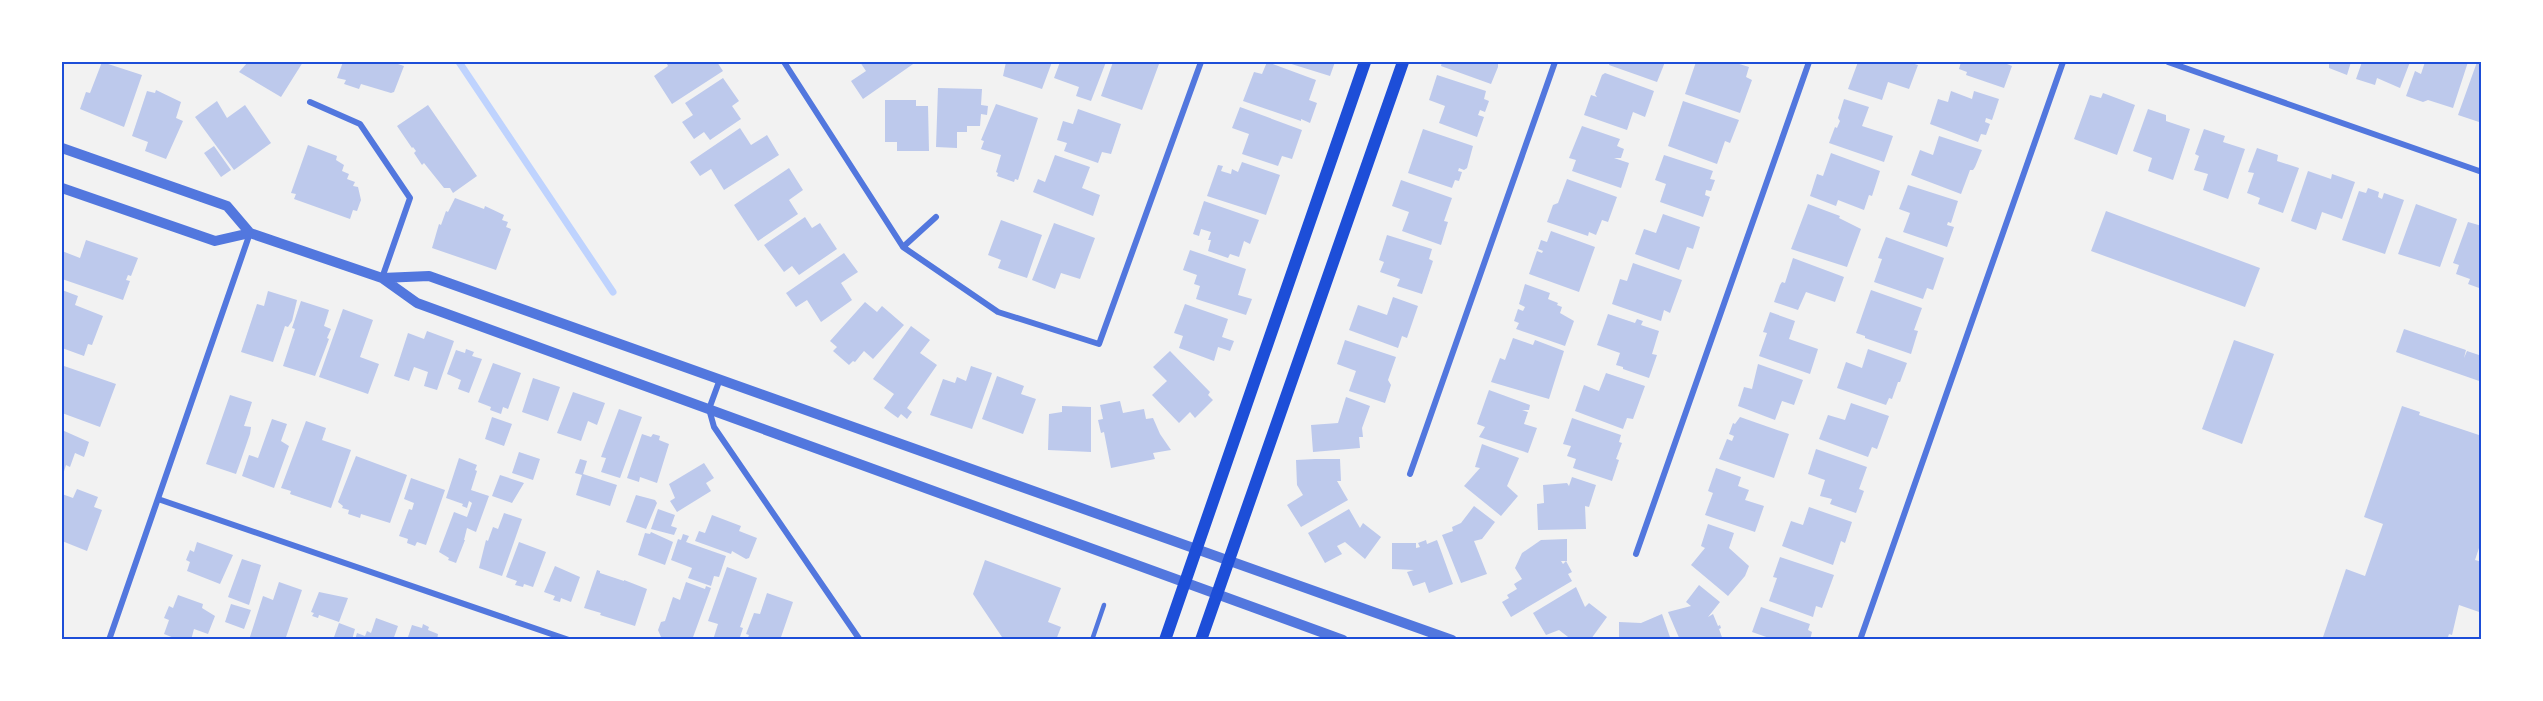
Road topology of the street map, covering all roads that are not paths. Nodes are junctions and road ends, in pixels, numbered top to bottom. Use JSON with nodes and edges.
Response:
{"nodes":[{"id":1,"x":784,"y":62,"type":"edge"},
{"id":2,"x":1201,"y":62,"type":"edge"},
{"id":3,"x":1365,"y":62,"type":"edge"},
{"id":4,"x":1403,"y":62,"type":"edge"},
{"id":5,"x":1555,"y":62,"type":"edge"},
{"id":6,"x":1809,"y":62,"type":"edge"},
{"id":7,"x":2063,"y":62,"type":"edge"},
{"id":8,"x":2168,"y":62,"type":"edge"},
{"id":9,"x":310,"y":102,"type":"dead end"},
{"id":10,"x":62,"y":148,"type":"edge"},
{"id":11,"x":2481,"y":172,"type":"edge"},
{"id":12,"x":62,"y":188,"type":"edge"},
{"id":13,"x":936,"y":217,"type":"dead end"},
{"id":14,"x":250,"y":233,"type":"junction"},
{"id":15,"x":903,"y":247,"type":"junction"},
{"id":16,"x":382,"y":278,"type":"junction"},
{"id":17,"x":720,"y":379,"type":"junction"},
{"id":18,"x":709,"y":409,"type":"junction"},
{"id":19,"x":1410,"y":474,"type":"dead end"},
{"id":20,"x":158,"y":499,"type":"junction"},
{"id":21,"x":1196,"y":549,"type":"junction"},
{"id":22,"x":1636,"y":554,"type":"dead end"},
{"id":23,"x":1228,"y":561,"type":"junction"},
{"id":24,"x":1184,"y":584,"type":"junction"},
{"id":25,"x":1216,"y":595,"type":"junction"},
{"id":26,"x":1104,"y":605,"type":"dead end"},
{"id":27,"x":109,"y":639,"type":"edge"},
{"id":28,"x":569,"y":639,"type":"edge"},
{"id":29,"x":861,"y":639,"type":"edge"},
{"id":30,"x":1092,"y":639,"type":"edge"},
{"id":31,"x":1165,"y":639,"type":"edge"},
{"id":32,"x":1201,"y":639,"type":"edge"},
{"id":33,"x":1343,"y":639,"type":"edge"},
{"id":34,"x":1452,"y":639,"type":"edge"},
{"id":35,"x":1860,"y":639,"type":"edge"}],
"edges":[{"from":1,"to":15,"type":"street"},
{"from":2,"to":15,"type":"street"},
{"from":3,"to":21,"type":"main road"},
{"from":4,"to":23,"type":"main road"},
{"from":5,"to":19,"type":"street"},
{"from":6,"to":22,"type":"street"},
{"from":7,"to":35,"type":"street"},
{"from":8,"to":11,"type":"street"},
{"from":9,"to":16,"type":"street"},
{"from":10,"to":14,"type":"street"},
{"from":12,"to":14,"type":"street"},
{"from":13,"to":15,"type":"street"},
{"from":14,"to":16,"type":"street"},
{"from":14,"to":20,"type":"street"},
{"from":16,"to":17,"type":"street"},
{"from":16,"to":18,"type":"street"},
{"from":17,"to":18,"type":"street"},
{"from":17,"to":21,"type":"street"},
{"from":18,"to":24,"type":"street"},
{"from":18,"to":29,"type":"street"},
{"from":20,"to":27,"type":"street"},
{"from":20,"to":28,"type":"street"},
{"from":21,"to":23,"type":"street"},
{"from":21,"to":24,"type":"main road"},
{"from":23,"to":25,"type":"main road"},
{"from":23,"to":34,"type":"street"},
{"from":24,"to":25,"type":"street"},
{"from":24,"to":31,"type":"main road"},
{"from":25,"to":32,"type":"main road"},
{"from":25,"to":33,"type":"street"},
{"from":26,"to":30,"type":"lane"}]}
